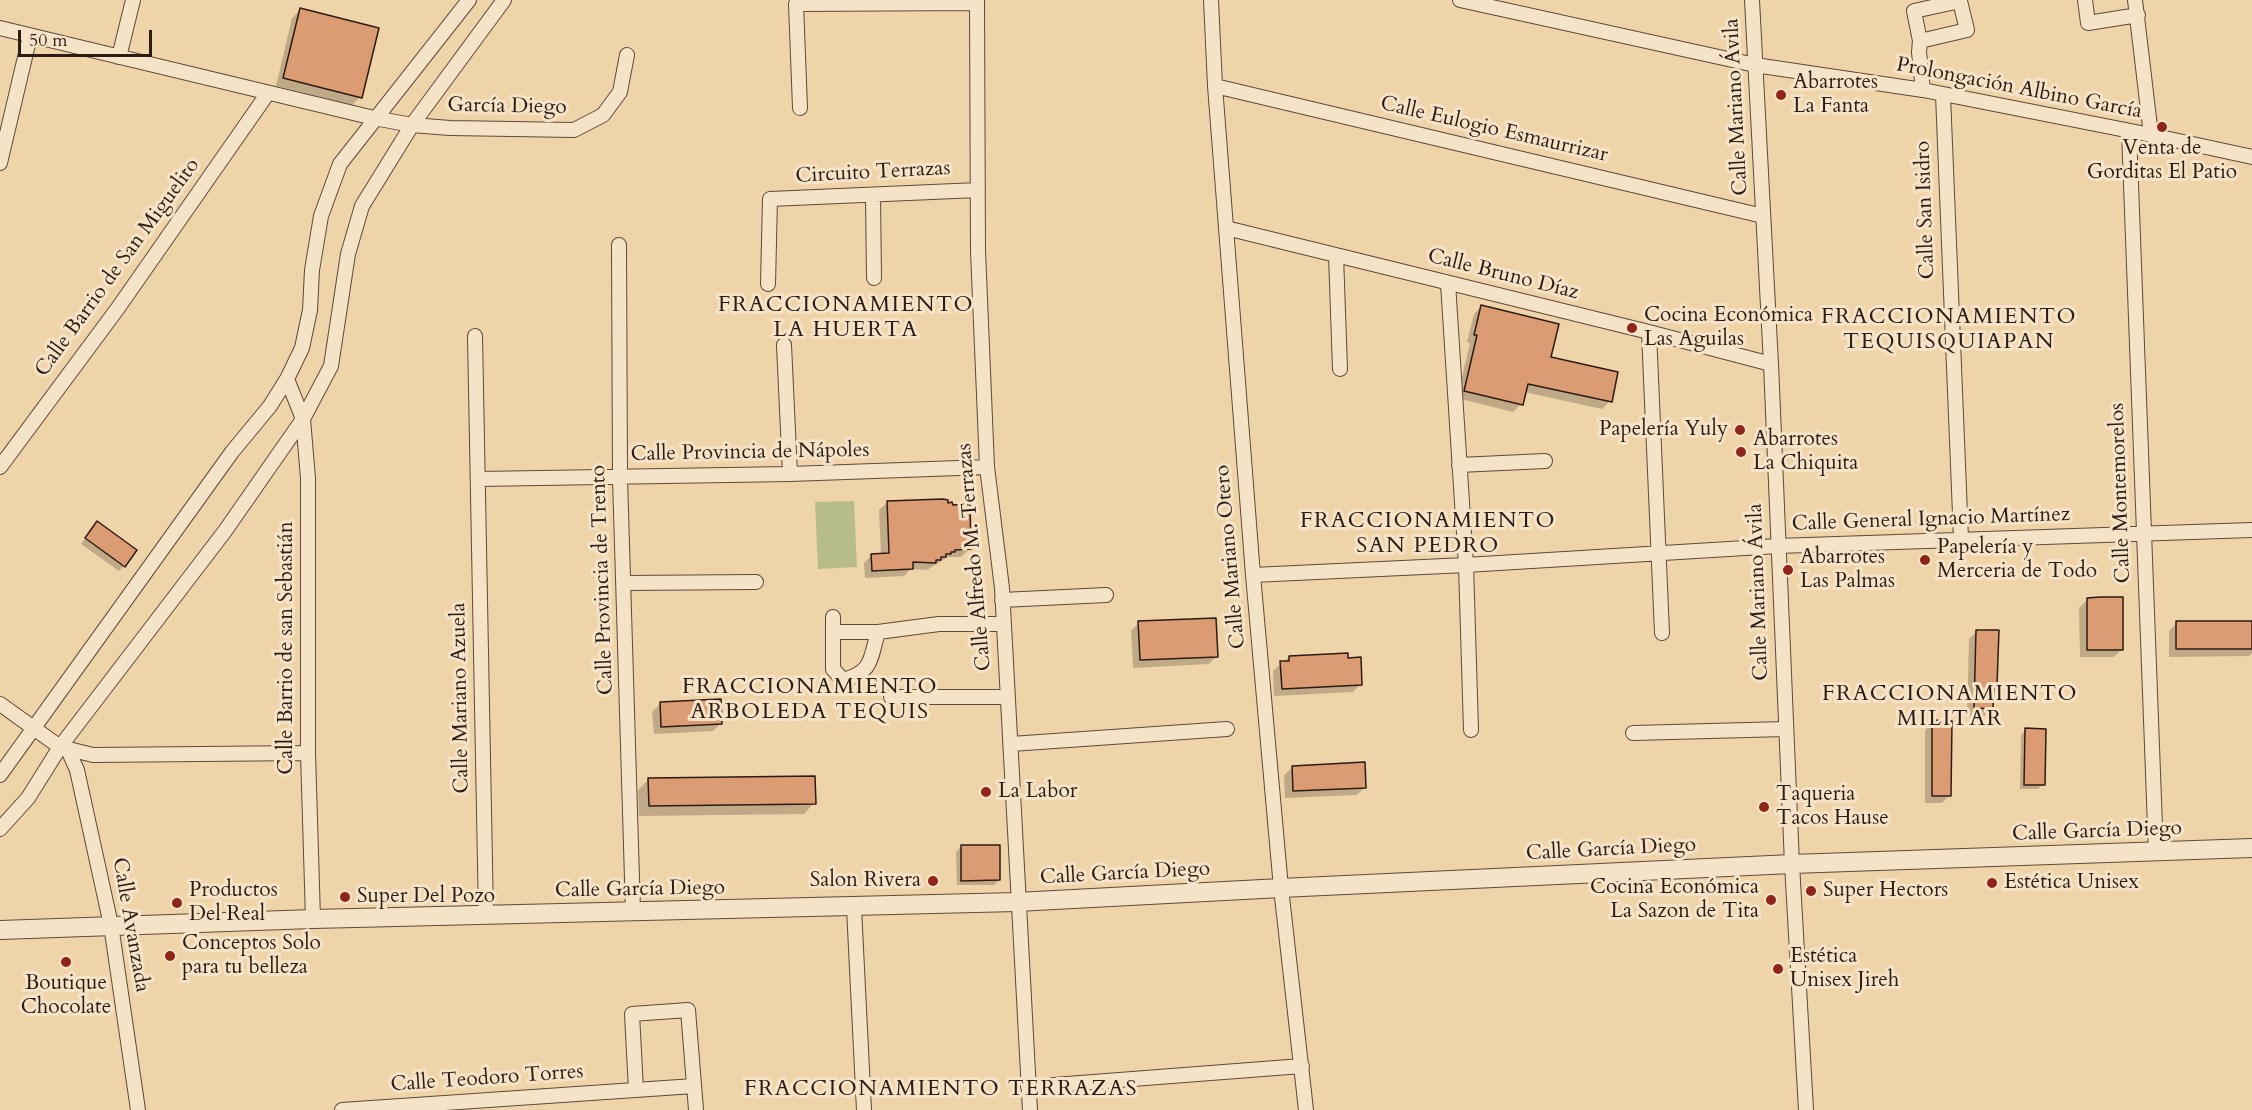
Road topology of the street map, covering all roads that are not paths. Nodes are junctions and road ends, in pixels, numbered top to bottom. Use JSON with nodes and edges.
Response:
{"nodes":[{"id":1,"x":133,"y":0,"type":"edge"},
{"id":2,"x":469,"y":0,"type":"edge"},
{"id":3,"x":504,"y":0,"type":"edge"},
{"id":4,"x":1210,"y":0,"type":"edge"},
{"id":5,"x":1460,"y":0,"type":"edge"},
{"id":6,"x":1752,"y":0,"type":"edge"},
{"id":7,"x":2085,"y":0,"type":"edge"},
{"id":8,"x":2135,"y":0,"type":"edge"},
{"id":9,"x":977,"y":2,"type":"edge"},
{"id":10,"x":2138,"y":15,"type":"junction"},
{"id":11,"x":0,"y":28,"type":"edge"},
{"id":12,"x":30,"y":36,"type":"junction"},
{"id":13,"x":1920,"y":41,"type":"dead end"},
{"id":14,"x":627,"y":55,"type":"dead end"},
{"id":15,"x":119,"y":57,"type":"junction"},
{"id":16,"x":1755,"y":65,"type":"junction"},
{"id":17,"x":1215,"y":86,"type":"junction"},
{"id":18,"x":1923,"y":90,"type":"junction"},
{"id":19,"x":268,"y":93,"type":"junction"},
{"id":20,"x":1943,"y":95,"type":"junction"},
{"id":21,"x":800,"y":108,"type":"dead end"},
{"id":22,"x":374,"y":118,"type":"junction"},
{"id":23,"x":412,"y":125,"type":"junction"},
{"id":24,"x":2129,"y":131,"type":"junction"},
{"id":25,"x":2151,"y":135,"type":"junction"},
{"id":26,"x":2252,"y":157,"type":"edge"},
{"id":27,"x":0,"y":163,"type":"edge"},
{"id":28,"x":978,"y":190,"type":"junction"},
{"id":29,"x":873,"y":195,"type":"junction"},
{"id":30,"x":1763,"y":216,"type":"junction"},
{"id":31,"x":1226,"y":228,"type":"junction"},
{"id":32,"x":619,"y":245,"type":"dead end"},
{"id":33,"x":1336,"y":255,"type":"junction"},
{"id":34,"x":874,"y":278,"type":"dead end"},
{"id":35,"x":1448,"y":283,"type":"junction"},
{"id":36,"x":768,"y":284,"type":"dead end"},
{"id":37,"x":1649,"y":332,"type":"junction"},
{"id":38,"x":475,"y":336,"type":"dead end"},
{"id":39,"x":784,"y":345,"type":"dead end"},
{"id":40,"x":1771,"y":364,"type":"junction"},
{"id":41,"x":1340,"y":369,"type":"dead end"},
{"id":42,"x":287,"y":380,"type":"junction"},
{"id":43,"x":303,"y":420,"type":"junction"},
{"id":44,"x":1545,"y":461,"type":"dead end"},
{"id":45,"x":1459,"y":465,"type":"junction"},
{"id":46,"x":0,"y":467,"type":"edge"},
{"id":47,"x":987,"y":468,"type":"junction"},
{"id":48,"x":790,"y":474,"type":"junction"},
{"id":49,"x":478,"y":478,"type":"junction"},
{"id":50,"x":620,"y":478,"type":"junction"},
{"id":51,"x":2252,"y":531,"type":"edge"},
{"id":52,"x":2143,"y":534,"type":"junction"},
{"id":53,"x":1961,"y":539,"type":"junction"},
{"id":54,"x":1778,"y":546,"type":"junction"},
{"id":55,"x":1660,"y":553,"type":"junction"},
{"id":56,"x":1466,"y":565,"type":"junction"},
{"id":57,"x":1253,"y":575,"type":"junction"},
{"id":58,"x":756,"y":582,"type":"dead end"},
{"id":59,"x":624,"y":583,"type":"junction"},
{"id":60,"x":1106,"y":595,"type":"dead end"},
{"id":61,"x":1002,"y":600,"type":"junction"},
{"id":62,"x":833,"y":617,"type":"dead end"},
{"id":63,"x":1004,"y":624,"type":"junction"},
{"id":64,"x":833,"y":632,"type":"junction"},
{"id":65,"x":878,"y":632,"type":"junction"},
{"id":66,"x":1662,"y":633,"type":"dead end"},
{"id":67,"x":891,"y":697,"type":"dead end"},
{"id":68,"x":1008,"y":697,"type":"junction"},
{"id":69,"x":0,"y":704,"type":"edge"},
{"id":70,"x":34,"y":727,"type":"junction"},
{"id":71,"x":1227,"y":729,"type":"dead end"},
{"id":72,"x":1786,"y":729,"type":"junction"},
{"id":73,"x":1471,"y":730,"type":"dead end"},
{"id":74,"x":1633,"y":733,"type":"dead end"},
{"id":75,"x":1011,"y":744,"type":"junction"},
{"id":76,"x":64,"y":748,"type":"junction"},
{"id":77,"x":308,"y":753,"type":"junction"},
{"id":78,"x":0,"y":775,"type":"edge"},
{"id":79,"x":0,"y":829,"type":"edge"},
{"id":80,"x":2252,"y":848,"type":"edge"},
{"id":81,"x":2156,"y":853,"type":"junction"},
{"id":82,"x":1792,"y":864,"type":"junction"},
{"id":83,"x":1281,"y":888,"type":"junction"},
{"id":84,"x":1017,"y":903,"type":"junction"},
{"id":85,"x":854,"y":908,"type":"junction"},
{"id":86,"x":633,"y":912,"type":"junction"},
{"id":87,"x":486,"y":916,"type":"junction"},
{"id":88,"x":313,"y":919,"type":"junction"},
{"id":89,"x":111,"y":925,"type":"junction"},
{"id":90,"x":0,"y":930,"type":"edge"},
{"id":91,"x":1302,"y":1066,"type":"junction"},
{"id":92,"x":694,"y":1086,"type":"junction"},
{"id":93,"x":1028,"y":1088,"type":"junction"},
{"id":94,"x":636,"y":1090,"type":"junction"},
{"id":95,"x":519,"y":1104,"type":"edge"},
{"id":96,"x":443,"y":1106,"type":"edge"},
{"id":97,"x":138,"y":1110,"type":"edge"},
{"id":98,"x":342,"y":1110,"type":"edge"},
{"id":99,"x":696,"y":1110,"type":"edge"},
{"id":100,"x":864,"y":1110,"type":"edge"},
{"id":101,"x":1030,"y":1110,"type":"edge"},
{"id":102,"x":1306,"y":1110,"type":"edge"},
{"id":103,"x":1806,"y":1110,"type":"edge"}],
"edges":[{"from":1,"to":15,"type":"street"},
{"from":2,"to":22,"type":"street"},
{"from":3,"to":23,"type":"street"},
{"from":4,"to":17,"type":"street","name":"Calle Mariano Otero"},
{"from":5,"to":16,"type":"street","name":"Prolongación Albino García"},
{"from":6,"to":16,"type":"street","name":"Calle Mariano Ávila"},
{"from":7,"to":10,"type":"street"},
{"from":8,"to":10,"type":"street"},
{"from":9,"to":21,"type":"street"},
{"from":9,"to":28,"type":"street","name":"Calle Alfredo M. Terrazas"},
{"from":10,"to":25,"type":"street"},
{"from":11,"to":12,"type":"street","name":"García Diego"},
{"from":12,"to":15,"type":"street","name":"García Diego"},
{"from":12,"to":27,"type":"street"},
{"from":13,"to":18,"type":"street"},
{"from":14,"to":23,"type":"street","name":"García Diego"},
{"from":15,"to":19,"type":"street","name":"García Diego"},
{"from":16,"to":18,"type":"street","name":"Prolongación Albino García"},
{"from":16,"to":30,"type":"street","name":"Calle Mariano Ávila"},
{"from":17,"to":30,"type":"street","name":"Calle Eulogio Esmaurrizar"},
{"from":17,"to":31,"type":"street","name":"Calle Mariano Otero"},
{"from":18,"to":20,"type":"street","name":"Prolongación Albino García"},
{"from":19,"to":22,"type":"street","name":"García Diego"},
{"from":19,"to":46,"type":"street","name":"Calle Barrio de San Miguelito"},
{"from":20,"to":24,"type":"street","name":"Prolongación Albino García"},
{"from":20,"to":53,"type":"street","name":"Calle San Isidro"},
{"from":22,"to":23,"type":"street","name":"García Diego"},
{"from":22,"to":42,"type":"street"},
{"from":23,"to":43,"type":"street"},
{"from":24,"to":25,"type":"street","name":"Prolongación Albino García"},
{"from":24,"to":52,"type":"street","name":"Calle Montemorelos"},
{"from":25,"to":26,"type":"street","name":"Prolongación Albino García"},
{"from":28,"to":29,"type":"street","name":"Circuito Terrazas"},
{"from":28,"to":47,"type":"street","name":"Calle Alfredo M. Terrazas"},
{"from":29,"to":34,"type":"street"},
{"from":29,"to":36,"type":"street","name":"Circuito Terrazas"},
{"from":30,"to":40,"type":"street","name":"Calle Mariano Ávila"},
{"from":31,"to":33,"type":"street","name":"Calle Bruno Díaz"},
{"from":31,"to":57,"type":"street","name":"Calle Mariano Otero"},
{"from":32,"to":50,"type":"street","name":"Calle Provincia de Trento"},
{"from":33,"to":35,"type":"street","name":"Calle Bruno Díaz"},
{"from":33,"to":41,"type":"street"},
{"from":35,"to":37,"type":"street","name":"Calle Bruno Díaz"},
{"from":35,"to":45,"type":"street"},
{"from":37,"to":40,"type":"street","name":"Calle Bruno Díaz"},
{"from":37,"to":55,"type":"street"},
{"from":38,"to":49,"type":"street","name":"Calle Mariano Azuela"},
{"from":39,"to":48,"type":"street"},
{"from":40,"to":54,"type":"street","name":"Calle Mariano Ávila"},
{"from":42,"to":43,"type":"street","name":"Calle Barrio de san Sebastián"},
{"from":42,"to":70,"type":"street"},
{"from":43,"to":76,"type":"street"},
{"from":43,"to":77,"type":"street","name":"Calle Barrio de san Sebastián"},
{"from":44,"to":45,"type":"street"},
{"from":45,"to":56,"type":"street"},
{"from":47,"to":48,"type":"street","name":"Calle Provincia de Nápoles"},
{"from":47,"to":61,"type":"street","name":"Calle Alfredo M. Terrazas"},
{"from":48,"to":50,"type":"street","name":"Calle Provincia de Nápoles"},
{"from":49,"to":50,"type":"street","name":"Calle Provincia de Nápoles"},
{"from":49,"to":87,"type":"street","name":"Calle Mariano Azuela"},
{"from":50,"to":59,"type":"street","name":"Calle Provincia de Trento"},
{"from":51,"to":52,"type":"street","name":"Calle General Ignacio Martínez"},
{"from":52,"to":53,"type":"street","name":"Calle General Ignacio Martínez"},
{"from":52,"to":81,"type":"street","name":"Calle Montemorelos"},
{"from":53,"to":54,"type":"street","name":"Calle General Ignacio Martínez"},
{"from":54,"to":55,"type":"street","name":"Calle General Ignacio Martínez"},
{"from":54,"to":72,"type":"street","name":"Calle Mariano Ávila"},
{"from":55,"to":56,"type":"street","name":"Calle General Ignacio Martínez"},
{"from":55,"to":66,"type":"street"},
{"from":56,"to":57,"type":"street","name":"Calle General Ignacio Martínez"},
{"from":56,"to":73,"type":"street"},
{"from":57,"to":83,"type":"street","name":"Calle Mariano Otero"},
{"from":58,"to":59,"type":"street"},
{"from":59,"to":86,"type":"street","name":"Calle Provincia de Trento"},
{"from":60,"to":61,"type":"street"},
{"from":61,"to":63,"type":"street","name":"Calle Alfredo M. Terrazas"},
{"from":62,"to":64,"type":"street"},
{"from":63,"to":65,"type":"street"},
{"from":63,"to":68,"type":"street","name":"Calle Alfredo M. Terrazas"},
{"from":64,"to":65,"type":"street"},
{"from":64,"to":65,"type":"street"},
{"from":67,"to":68,"type":"street"},
{"from":68,"to":75,"type":"street","name":"Calle Alfredo M. Terrazas"},
{"from":69,"to":70,"type":"street"},
{"from":70,"to":76,"type":"street"},
{"from":70,"to":78,"type":"street"},
{"from":71,"to":75,"type":"street"},
{"from":72,"to":74,"type":"street"},
{"from":72,"to":82,"type":"street","name":"Calle Mariano Ávila"},
{"from":75,"to":84,"type":"street","name":"Calle Alfredo M. Terrazas"},
{"from":76,"to":77,"type":"street"},
{"from":76,"to":79,"type":"street"},
{"from":76,"to":89,"type":"street","name":"Calle Avanzada"},
{"from":77,"to":88,"type":"street","name":"Calle Barrio de san Sebastián"},
{"from":80,"to":81,"type":"street","name":"Calle García Diego"},
{"from":81,"to":82,"type":"street","name":"Calle García Diego"},
{"from":82,"to":83,"type":"street","name":"Calle García Diego"},
{"from":82,"to":103,"type":"street","name":"Calle Mariano Ávila"},
{"from":83,"to":84,"type":"street","name":"Calle García Diego"},
{"from":83,"to":91,"type":"street","name":"Calle Mariano Otero"},
{"from":84,"to":85,"type":"street","name":"Calle García Diego"},
{"from":84,"to":93,"type":"street","name":"Calle Alfredo M. Terrazas"},
{"from":85,"to":86,"type":"street","name":"Calle García Diego"},
{"from":85,"to":100,"type":"street"},
{"from":86,"to":87,"type":"street","name":"Calle García Diego"},
{"from":87,"to":88,"type":"street","name":"Calle García Diego"},
{"from":88,"to":89,"type":"street","name":"Calle García Diego"},
{"from":89,"to":90,"type":"street","name":"Calle García Diego"},
{"from":89,"to":97,"type":"street","name":"Calle Avanzada"},
{"from":91,"to":93,"type":"street"},
{"from":91,"to":102,"type":"street","name":"Calle Mariano Otero"},
{"from":92,"to":94,"type":"street","name":"Calle Teodoro Torres"},
{"from":92,"to":94,"type":"street"},
{"from":92,"to":99,"type":"street"},
{"from":93,"to":101,"type":"street","name":"Calle Alfredo M. Terrazas"},
{"from":94,"to":95,"type":"street","name":"Calle Teodoro Torres"},
{"from":95,"to":96,"type":"street","name":"Calle Teodoro Torres"},
{"from":96,"to":98,"type":"street","name":"Calle Teodoro Torres"}]}
